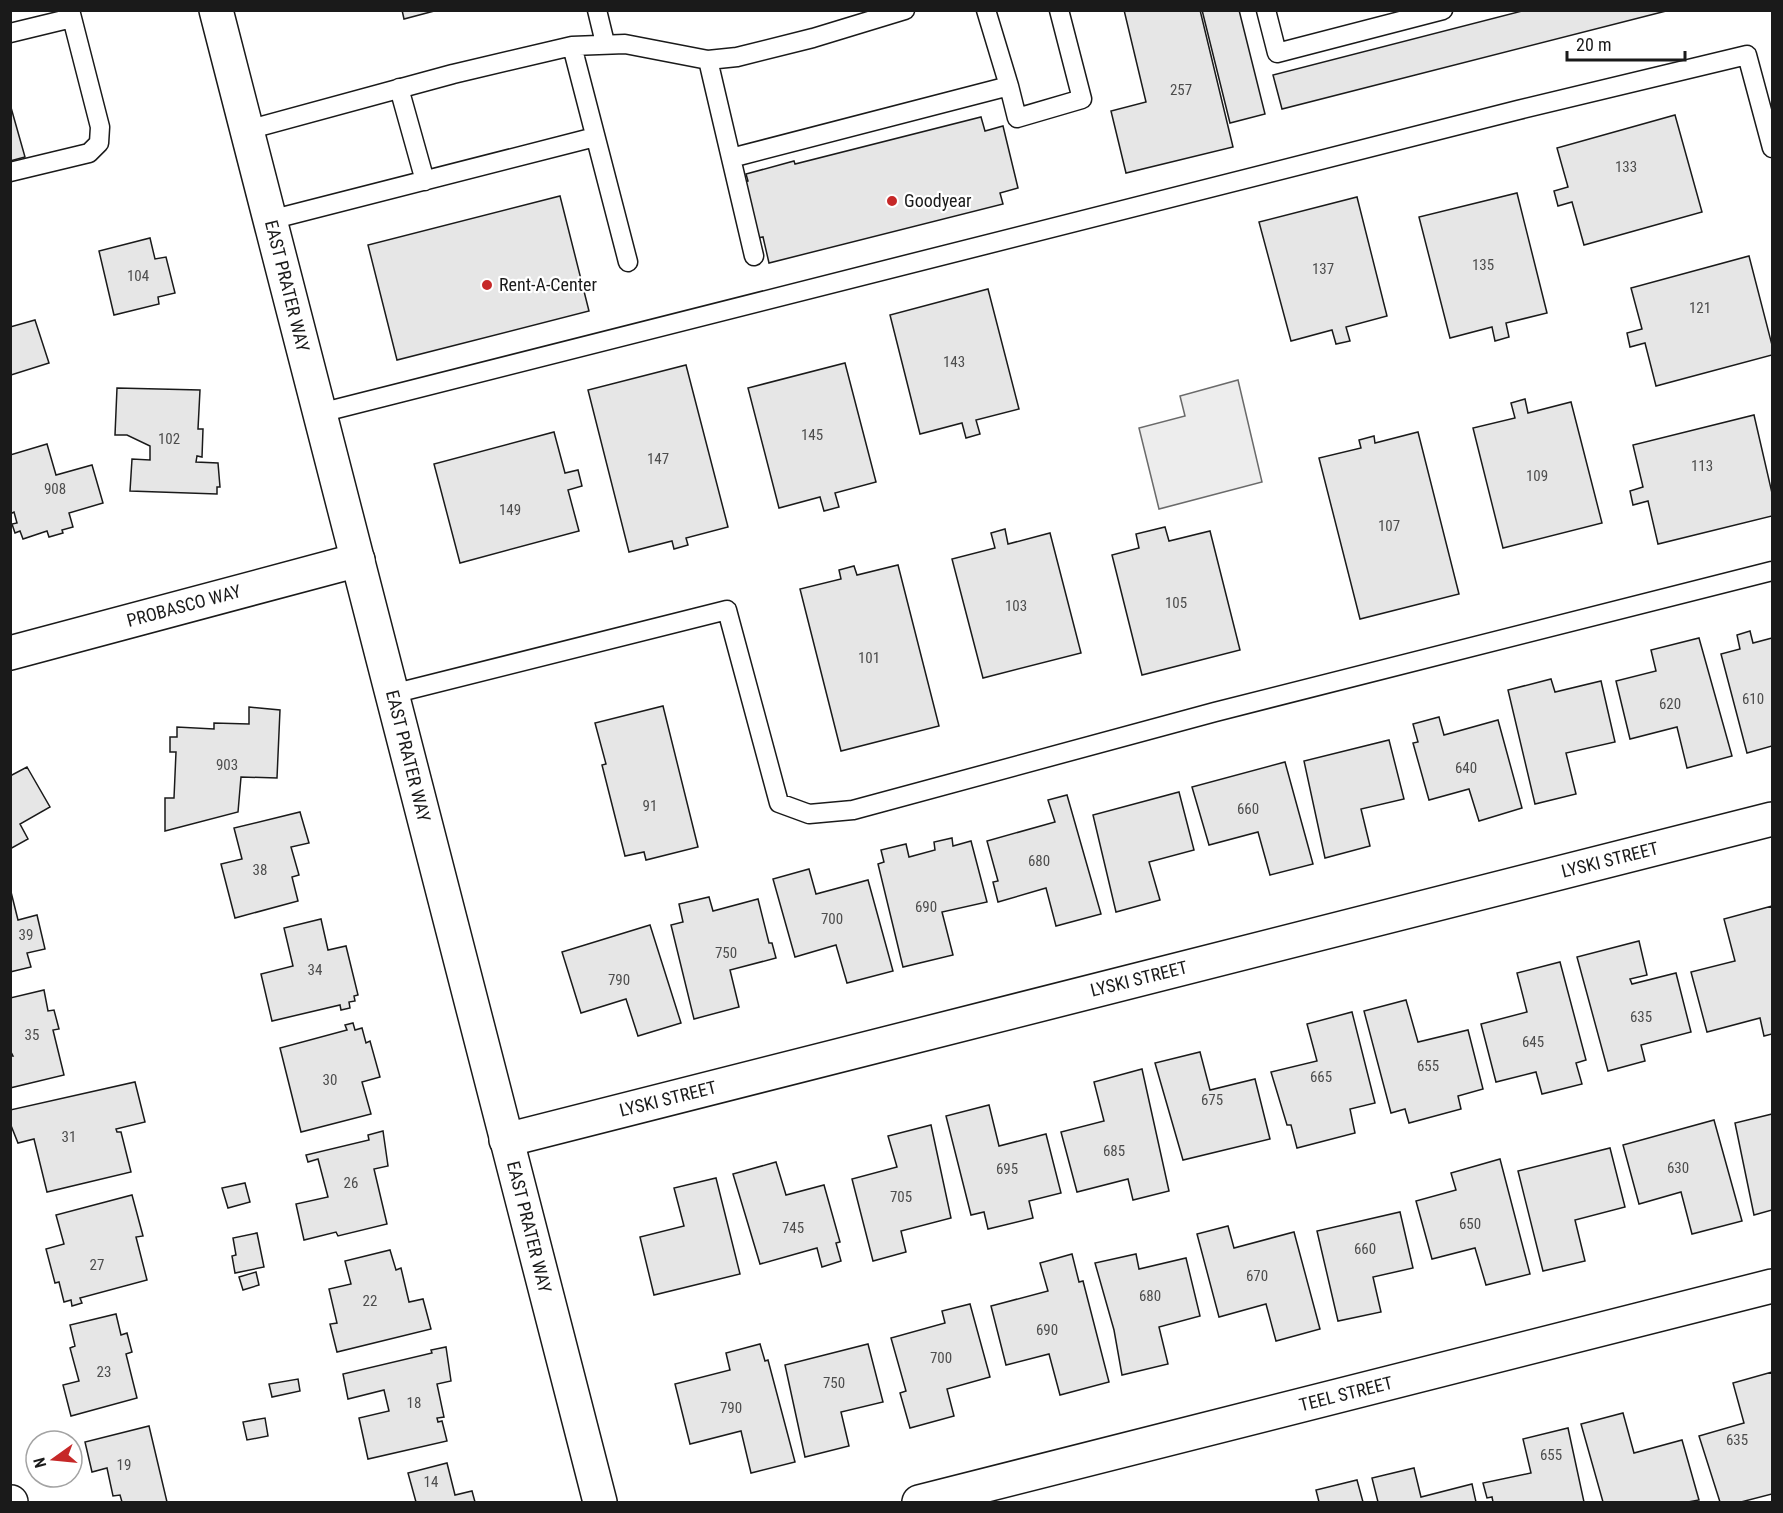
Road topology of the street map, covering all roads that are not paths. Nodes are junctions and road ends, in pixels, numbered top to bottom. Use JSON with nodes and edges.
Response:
{"nodes":[{"id":1,"x":216,"y":10,"type":"edge"},
{"id":2,"x":597,"y":10,"type":"edge"},
{"id":3,"x":905,"y":10,"type":"edge"},
{"id":4,"x":986,"y":10,"type":"edge"},
{"id":5,"x":1059,"y":10,"type":"edge"},
{"id":6,"x":1266,"y":10,"type":"edge"},
{"id":7,"x":1443,"y":10,"type":"edge"},
{"id":8,"x":71,"y":14,"type":"edge"},
{"id":9,"x":10,"y":33,"type":"edge"},
{"id":10,"x":605,"y":43,"type":"junction"},
{"id":11,"x":572,"y":46,"type":"junction"},
{"id":12,"x":708,"y":60,"type":"junction"},
{"id":13,"x":1009,"y":86,"type":"junction"},
{"id":14,"x":399,"y":88,"type":"junction"},
{"id":15,"x":247,"y":130,"type":"junction"},
{"id":16,"x":596,"y":137,"type":"junction"},
{"id":17,"x":1773,"y":148,"type":"edge"},
{"id":18,"x":731,"y":158,"type":"junction"},
{"id":19,"x":10,"y":172,"type":"edge"},
{"id":20,"x":425,"y":181,"type":"junction"},
{"id":21,"x":270,"y":220,"type":"junction"},
{"id":22,"x":754,"y":256,"type":"dead end"},
{"id":23,"x":628,"y":262,"type":"dead end"},
{"id":24,"x":320,"y":412,"type":"junction"},
{"id":25,"x":358,"y":560,"type":"junction"},
{"id":26,"x":1773,"y":571,"type":"edge"},
{"id":27,"x":10,"y":653,"type":"edge"},
{"id":28,"x":392,"y":694,"type":"junction"},
{"id":29,"x":1773,"y":819,"type":"edge"},
{"id":30,"x":506,"y":1140,"type":"junction"},
{"id":31,"x":1773,"y":1286,"type":"edge"},
{"id":32,"x":600,"y":1503,"type":"edge"},
{"id":33,"x":918,"y":1503,"type":"edge"}],
"edges":[{"from":1,"to":15,"type":"street","name":"EAST PRATER WAY"},
{"from":2,"to":10,"type":"lane"},
{"from":3,"to":12,"type":"lane"},
{"from":4,"to":13,"type":"lane"},
{"from":5,"to":13,"type":"lane"},
{"from":6,"to":7,"type":"lane"},
{"from":8,"to":9,"type":"lane"},
{"from":8,"to":19,"type":"lane"},
{"from":10,"to":11,"type":"lane"},
{"from":10,"to":12,"type":"lane"},
{"from":11,"to":14,"type":"lane"},
{"from":11,"to":16,"type":"lane"},
{"from":12,"to":18,"type":"lane"},
{"from":13,"to":18,"type":"lane"},
{"from":14,"to":15,"type":"lane"},
{"from":14,"to":20,"type":"lane"},
{"from":15,"to":21,"type":"street","name":"EAST PRATER WAY"},
{"from":16,"to":20,"type":"lane"},
{"from":16,"to":23,"type":"lane"},
{"from":17,"to":24,"type":"lane"},
{"from":18,"to":22,"type":"lane"},
{"from":20,"to":21,"type":"lane"},
{"from":21,"to":24,"type":"street","name":"EAST PRATER WAY"},
{"from":24,"to":25,"type":"street","name":"EAST PRATER WAY"},
{"from":25,"to":27,"type":"street","name":"PROBASCO WAY"},
{"from":25,"to":28,"type":"street","name":"EAST PRATER WAY"},
{"from":26,"to":28,"type":"lane"},
{"from":28,"to":30,"type":"street","name":"EAST PRATER WAY"},
{"from":29,"to":30,"type":"street","name":"LYSKI STREET"},
{"from":30,"to":32,"type":"street","name":"EAST PRATER WAY"},
{"from":31,"to":33,"type":"street","name":"TEEL STREET"}]}
